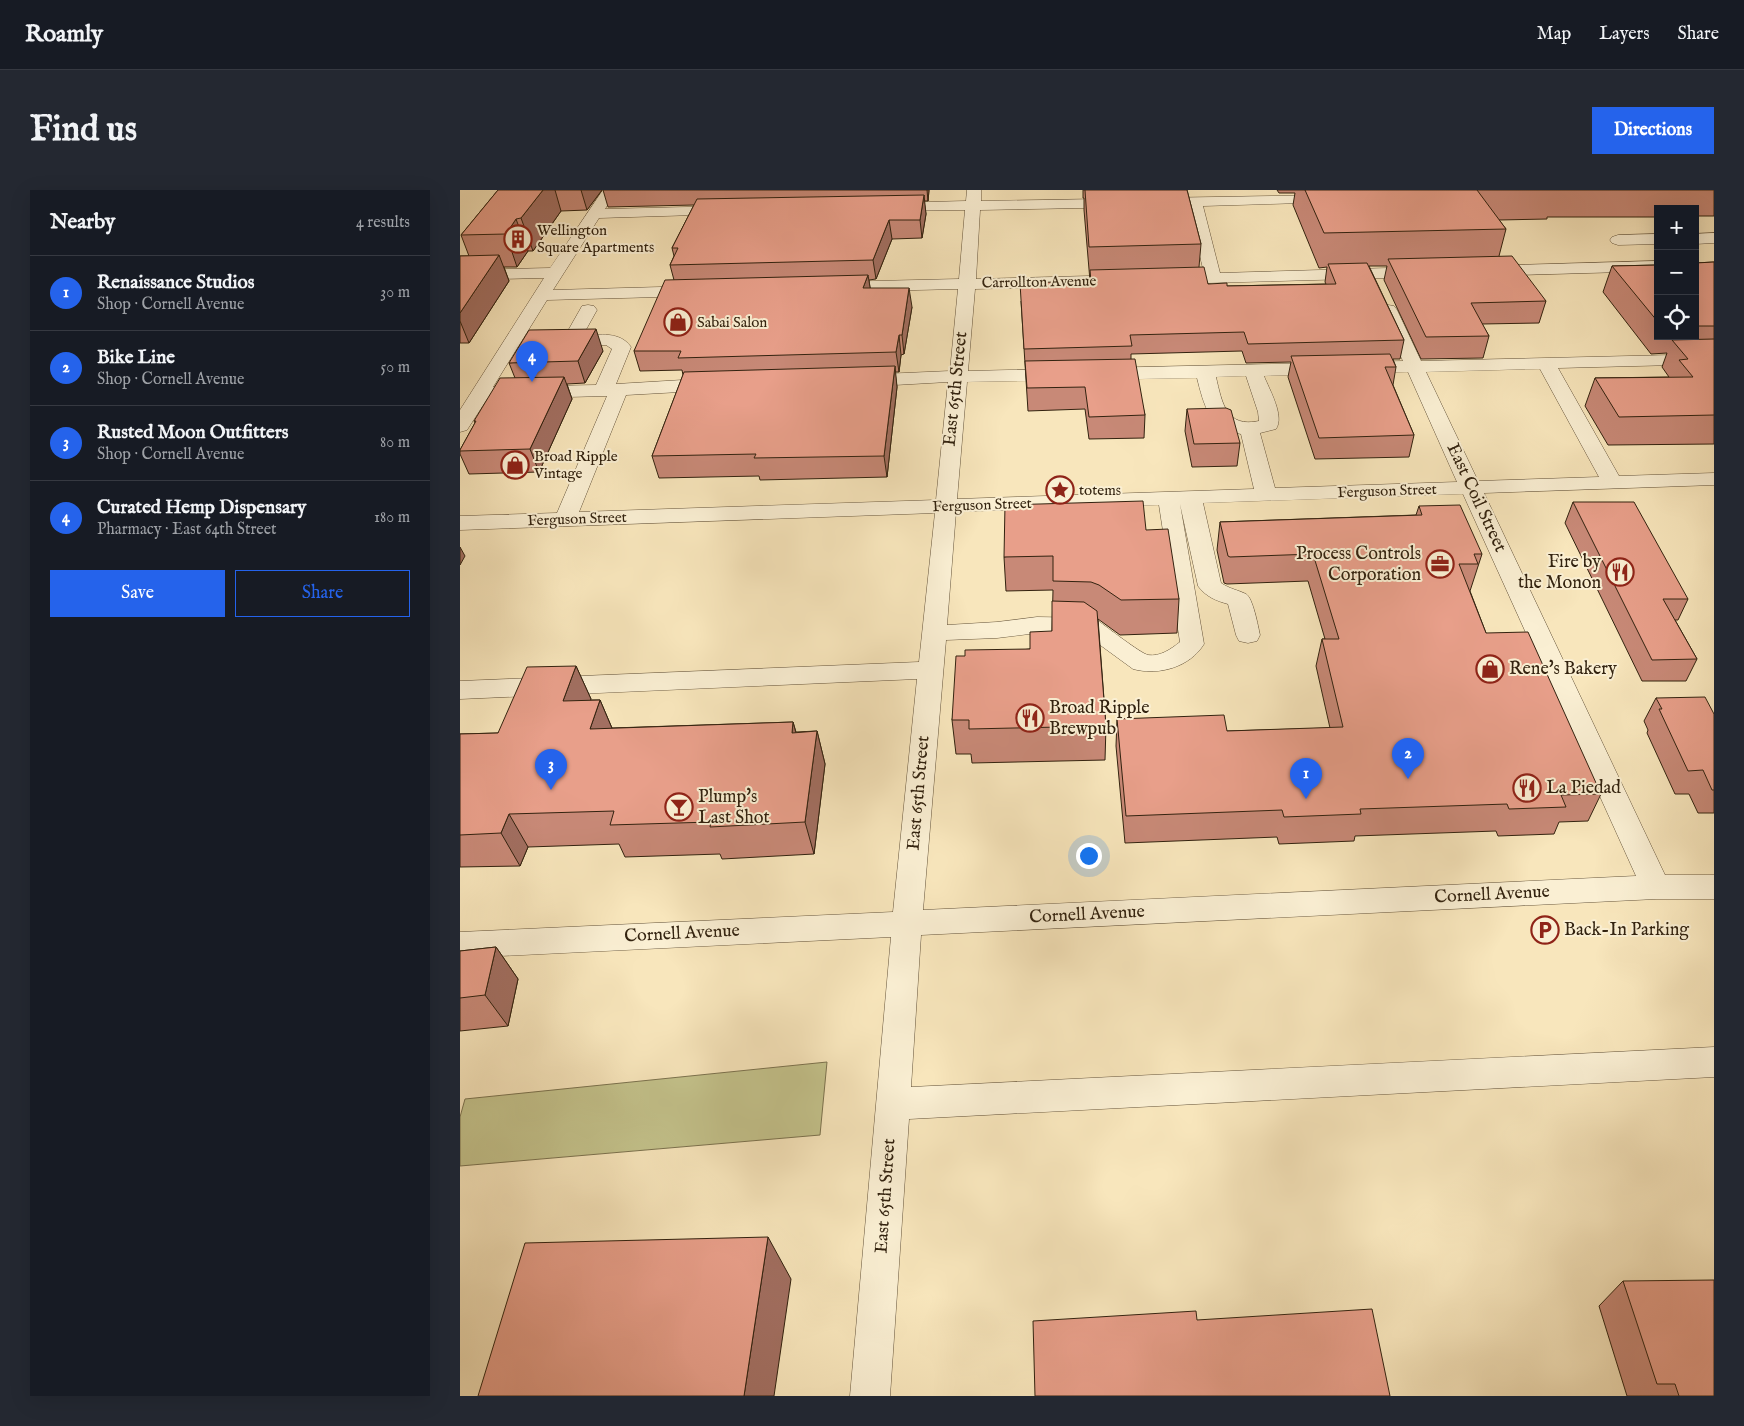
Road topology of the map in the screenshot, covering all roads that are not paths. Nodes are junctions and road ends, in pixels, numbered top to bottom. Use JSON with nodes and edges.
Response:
{"nodes":[{"id":1,"x":610,"y":190,"type":"edge"},
{"id":2,"x":973,"y":198,"type":"edge"},
{"id":3,"x":1332,"y":199,"type":"edge"},
{"id":4,"x":1194,"y":201,"type":"junction"},
{"id":5,"x":874,"y":207,"type":"edge"},
{"id":6,"x":740,"y":210,"type":"edge"},
{"id":7,"x":594,"y":214,"type":"junction"},
{"id":8,"x":1714,"y":238,"type":"edge"},
{"id":9,"x":1654,"y":239,"type":"edge"},
{"id":10,"x":1699,"y":239,"type":"edge"},
{"id":11,"x":1650,"y":266,"type":"edge"},
{"id":12,"x":1468,"y":271,"type":"edge"},
{"id":13,"x":1438,"y":272,"type":"edge"},
{"id":14,"x":555,"y":273,"type":"junction"},
{"id":15,"x":460,"y":274,"type":"edge"},
{"id":16,"x":1371,"y":274,"type":"junction"},
{"id":17,"x":1213,"y":278,"type":"junction"},
{"id":18,"x":967,"y":284,"type":"junction"},
{"id":19,"x":811,"y":288,"type":"edge"},
{"id":20,"x":712,"y":290,"type":"edge"},
{"id":21,"x":541,"y":295,"type":"junction"},
{"id":22,"x":588,"y":310,"type":"dead end"},
{"id":23,"x":571,"y":341,"type":"junction"},
{"id":24,"x":529,"y":342,"type":"junction"},
{"id":25,"x":1714,"y":359,"type":"edge"},
{"id":26,"x":1546,"y":364,"type":"junction"},
{"id":27,"x":1415,"y":367,"type":"junction"},
{"id":28,"x":1253,"y":371,"type":"junction"},
{"id":29,"x":1205,"y":372,"type":"junction"},
{"id":30,"x":958,"y":376,"type":"junction"},
{"id":31,"x":843,"y":381,"type":"edge"},
{"id":32,"x":738,"y":383,"type":"edge"},
{"id":33,"x":612,"y":389,"type":"junction"},
{"id":34,"x":481,"y":393,"type":"junction"},
{"id":35,"x":460,"y":426,"type":"edge"},
{"id":36,"x":1250,"y":429,"type":"junction"},
{"id":37,"x":1714,"y":479,"type":"edge"},
{"id":38,"x":1613,"y":483,"type":"junction"},
{"id":39,"x":1471,"y":488,"type":"junction"},
{"id":40,"x":1266,"y":495,"type":"junction"},
{"id":41,"x":1180,"y":498,"type":"junction"},
{"id":42,"x":945,"y":507,"type":"junction"},
{"id":43,"x":566,"y":520,"type":"junction"},
{"id":44,"x":460,"y":523,"type":"edge"},
{"id":45,"x":934,"y":633,"type":"junction"},
{"id":46,"x":1248,"y":635,"type":"dead end"},
{"id":47,"x":930,"y":670,"type":"junction"},
{"id":48,"x":460,"y":690,"type":"edge"},
{"id":49,"x":1656,"y":887,"type":"junction"},
{"id":50,"x":1714,"y":887,"type":"edge"},
{"id":51,"x":908,"y":923,"type":"junction"},
{"id":52,"x":460,"y":945,"type":"edge"},
{"id":53,"x":1714,"y":1062,"type":"edge"},
{"id":54,"x":893,"y":1104,"type":"junction"},
{"id":55,"x":870,"y":1396,"type":"edge"}],
"edges":[{"from":1,"to":7,"type":"street"},
{"from":2,"to":4,"type":"street"},
{"from":2,"to":5,"type":"street"},
{"from":2,"to":18,"type":"street","name":"East 65th Street"},
{"from":3,"to":4,"type":"street"},
{"from":4,"to":17,"type":"street"},
{"from":6,"to":7,"type":"street"},
{"from":7,"to":14,"type":"street"},
{"from":8,"to":10,"type":"street"},
{"from":9,"to":11,"type":"street"},
{"from":11,"to":12,"type":"street"},
{"from":13,"to":16,"type":"street","name":"Carrollton Avenue"},
{"from":14,"to":15,"type":"street"},
{"from":14,"to":21,"type":"street"},
{"from":16,"to":17,"type":"street","name":"Carrollton Avenue"},
{"from":16,"to":27,"type":"street","name":"East Coil Street"},
{"from":17,"to":18,"type":"street","name":"Carrollton Avenue"},
{"from":18,"to":19,"type":"street","name":"Carrollton Avenue"},
{"from":18,"to":30,"type":"street","name":"East 65th Street"},
{"from":20,"to":21,"type":"street"},
{"from":21,"to":24,"type":"street"},
{"from":22,"to":23,"type":"street"},
{"from":23,"to":24,"type":"street"},
{"from":23,"to":33,"type":"street"},
{"from":24,"to":34,"type":"street"},
{"from":25,"to":26,"type":"street"},
{"from":26,"to":27,"type":"street"},
{"from":26,"to":38,"type":"street"},
{"from":27,"to":28,"type":"street"},
{"from":27,"to":39,"type":"street","name":"East Coil Street"},
{"from":28,"to":29,"type":"street"},
{"from":28,"to":36,"type":"street"},
{"from":29,"to":30,"type":"street"},
{"from":29,"to":36,"type":"street"},
{"from":30,"to":31,"type":"street"},
{"from":30,"to":42,"type":"street","name":"East 65th Street"},
{"from":32,"to":33,"type":"street"},
{"from":33,"to":34,"type":"street"},
{"from":33,"to":43,"type":"street"},
{"from":34,"to":35,"type":"street"},
{"from":36,"to":40,"type":"street"},
{"from":37,"to":38,"type":"street","name":"Ferguson Street"},
{"from":38,"to":39,"type":"street","name":"Ferguson Street"},
{"from":39,"to":40,"type":"street","name":"Ferguson Street"},
{"from":39,"to":49,"type":"street","name":"East Coil Street"},
{"from":40,"to":41,"type":"street","name":"Ferguson Street"},
{"from":41,"to":42,"type":"street","name":"Ferguson Street"},
{"from":41,"to":45,"type":"street"},
{"from":41,"to":46,"type":"street"},
{"from":42,"to":43,"type":"street","name":"Ferguson Street"},
{"from":42,"to":45,"type":"street","name":"East 65th Street"},
{"from":43,"to":44,"type":"street","name":"Ferguson Street"},
{"from":45,"to":47,"type":"street","name":"East 65th Street"},
{"from":47,"to":48,"type":"street"},
{"from":47,"to":51,"type":"street","name":"East 65th Street"},
{"from":49,"to":50,"type":"street","name":"Cornell Avenue"},
{"from":49,"to":51,"type":"street","name":"Cornell Avenue"},
{"from":51,"to":52,"type":"street","name":"Cornell Avenue"},
{"from":51,"to":54,"type":"street","name":"East 65th Street"},
{"from":53,"to":54,"type":"street"},
{"from":54,"to":55,"type":"street","name":"East 65th Street"}]}
